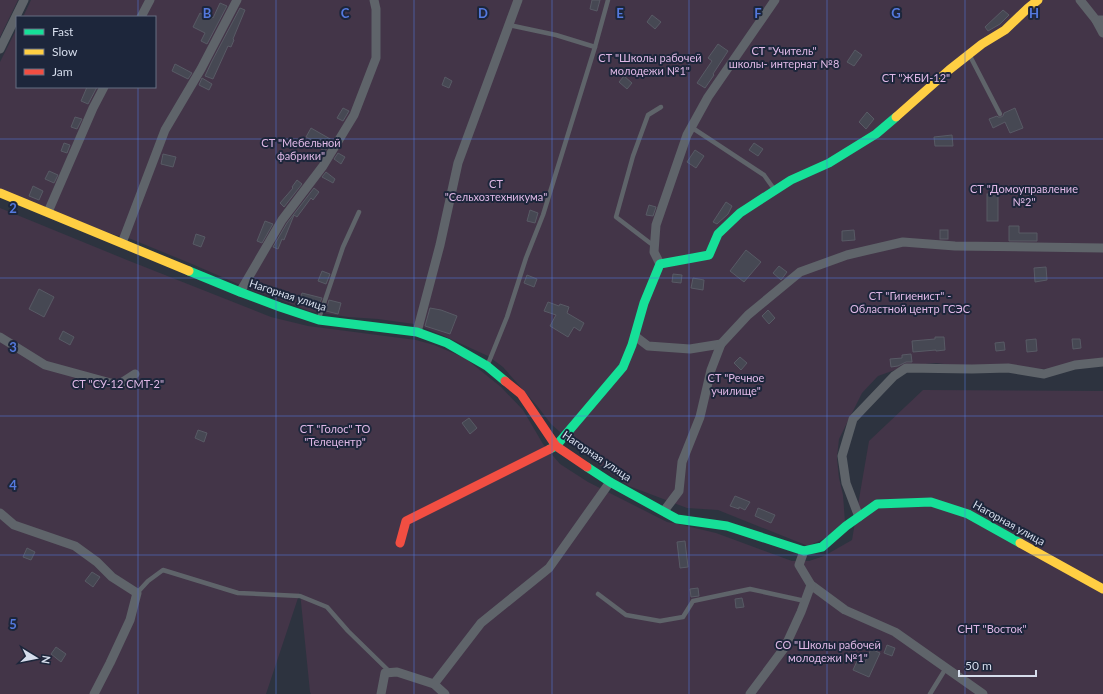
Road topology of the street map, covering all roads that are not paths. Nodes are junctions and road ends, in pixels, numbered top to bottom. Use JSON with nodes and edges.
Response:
{"nodes":[{"id":1,"x":24,"y":0,"type":"edge"},
{"id":2,"x":150,"y":0,"type":"edge"},
{"id":3,"x":237,"y":0,"type":"edge"},
{"id":4,"x":374,"y":0,"type":"edge"},
{"id":5,"x":518,"y":0,"type":"edge"},
{"id":6,"x":608,"y":0,"type":"edge"},
{"id":7,"x":775,"y":0,"type":"edge"},
{"id":8,"x":1038,"y":0,"type":"edge"},
{"id":9,"x":1080,"y":0,"type":"edge"},
{"id":10,"x":142,"y":16,"type":"edge"},
{"id":11,"x":1100,"y":20,"type":"edge"},
{"id":12,"x":509,"y":26,"type":"junction"},
{"id":13,"x":1103,"y":33,"type":"edge"},
{"id":14,"x":595,"y":47,"type":"junction"},
{"id":15,"x":0,"y":48,"type":"edge"},
{"id":16,"x":969,"y":54,"type":"junction"},
{"id":17,"x":103,"y":88,"type":"edge"},
{"id":18,"x":661,"y":107,"type":"dead end"},
{"id":19,"x":1000,"y":114,"type":"dead end"},
{"id":20,"x":691,"y":127,"type":"junction"},
{"id":21,"x":774,"y":191,"type":"junction"},
{"id":22,"x":0,"y":193,"type":"edge"},
{"id":23,"x":48,"y":212,"type":"junction"},
{"id":24,"x":358,"y":212,"type":"dead end"},
{"id":25,"x":122,"y":243,"type":"junction"},
{"id":26,"x":654,"y":246,"type":"junction"},
{"id":27,"x":1103,"y":248,"type":"edge"},
{"id":28,"x":660,"y":264,"type":"junction"},
{"id":29,"x":240,"y":292,"type":"junction"},
{"id":30,"x":319,"y":320,"type":"junction"},
{"id":31,"x":417,"y":332,"type":"junction"},
{"id":32,"x":635,"y":336,"type":"junction"},
{"id":33,"x":0,"y":337,"type":"edge"},
{"id":34,"x":721,"y":344,"type":"junction"},
{"id":35,"x":1103,"y":362,"type":"edge"},
{"id":36,"x":487,"y":366,"type":"junction"},
{"id":37,"x":135,"y":374,"type":"dead end"},
{"id":38,"x":556,"y":446,"type":"junction"},
{"id":39,"x":610,"y":482,"type":"junction"},
{"id":40,"x":664,"y":511,"type":"junction"},
{"id":41,"x":0,"y":513,"type":"edge"},
{"id":42,"x":859,"y":517,"type":"junction"},
{"id":43,"x":400,"y":543,"type":"dead end"},
{"id":44,"x":804,"y":551,"type":"junction"},
{"id":45,"x":811,"y":585,"type":"junction"},
{"id":46,"x":1103,"y":589,"type":"edge"},
{"id":47,"x":137,"y":593,"type":"junction"},
{"id":48,"x":598,"y":594,"type":"dead end"},
{"id":49,"x":805,"y":601,"type":"junction"},
{"id":50,"x":946,"y":668,"type":"junction"},
{"id":51,"x":390,"y":672,"type":"junction"},
{"id":52,"x":434,"y":684,"type":"junction"},
{"id":53,"x":94,"y":694,"type":"edge"},
{"id":54,"x":381,"y":694,"type":"edge"},
{"id":55,"x":445,"y":694,"type":"edge"},
{"id":56,"x":750,"y":694,"type":"edge"},
{"id":57,"x":930,"y":694,"type":"edge"},
{"id":58,"x":983,"y":694,"type":"edge"}],
"edges":[{"from":1,"to":15,"type":"street"},
{"from":2,"to":10,"type":"street"},
{"from":3,"to":25,"type":"street"},
{"from":4,"to":29,"type":"street"},
{"from":5,"to":12,"type":"street"},
{"from":6,"to":14,"type":"lane"},
{"from":7,"to":20,"type":"street"},
{"from":8,"to":16,"type":"street"},
{"from":9,"to":11,"type":"street"},
{"from":11,"to":13,"type":"street"},
{"from":12,"to":14,"type":"lane"},
{"from":12,"to":31,"type":"street"},
{"from":14,"to":36,"type":"lane"},
{"from":16,"to":19,"type":"lane"},
{"from":16,"to":21,"type":"street"},
{"from":17,"to":23,"type":"street"},
{"from":18,"to":26,"type":"lane"},
{"from":20,"to":21,"type":"lane"},
{"from":20,"to":26,"type":"street"},
{"from":21,"to":28,"type":"street"},
{"from":22,"to":23,"type":"street","name":"Нагорная улица"},
{"from":23,"to":25,"type":"street","name":"Нагорная улица"},
{"from":24,"to":30,"type":"lane"},
{"from":25,"to":29,"type":"street","name":"Нагорная улица"},
{"from":26,"to":28,"type":"street"},
{"from":27,"to":34,"type":"street"},
{"from":28,"to":32,"type":"street"},
{"from":29,"to":30,"type":"street","name":"Нагорная улица"},
{"from":30,"to":31,"type":"street","name":"Нагорная улица"},
{"from":31,"to":36,"type":"street","name":"Нагорная улица"},
{"from":32,"to":34,"type":"street"},
{"from":32,"to":38,"type":"street"},
{"from":33,"to":37,"type":"street"},
{"from":34,"to":40,"type":"street"},
{"from":35,"to":42,"type":"street"},
{"from":36,"to":38,"type":"street","name":"Нагорная улица"},
{"from":38,"to":39,"type":"street","name":"Нагорная улица"},
{"from":38,"to":43,"type":"street"},
{"from":39,"to":40,"type":"street","name":"Нагорная улица"},
{"from":39,"to":52,"type":"street"},
{"from":40,"to":44,"type":"street","name":"Нагорная улица"},
{"from":41,"to":47,"type":"street"},
{"from":42,"to":44,"type":"street","name":"Нагорная улица"},
{"from":42,"to":46,"type":"street","name":"Нагорная улица"},
{"from":44,"to":45,"type":"street"},
{"from":45,"to":49,"type":"street"},
{"from":45,"to":50,"type":"street"},
{"from":47,"to":51,"type":"lane"},
{"from":47,"to":53,"type":"street"},
{"from":48,"to":49,"type":"lane"},
{"from":49,"to":56,"type":"street"},
{"from":50,"to":57,"type":"lane"},
{"from":50,"to":58,"type":"street"},
{"from":51,"to":52,"type":"street"},
{"from":51,"to":54,"type":"street"},
{"from":52,"to":55,"type":"street"}]}
